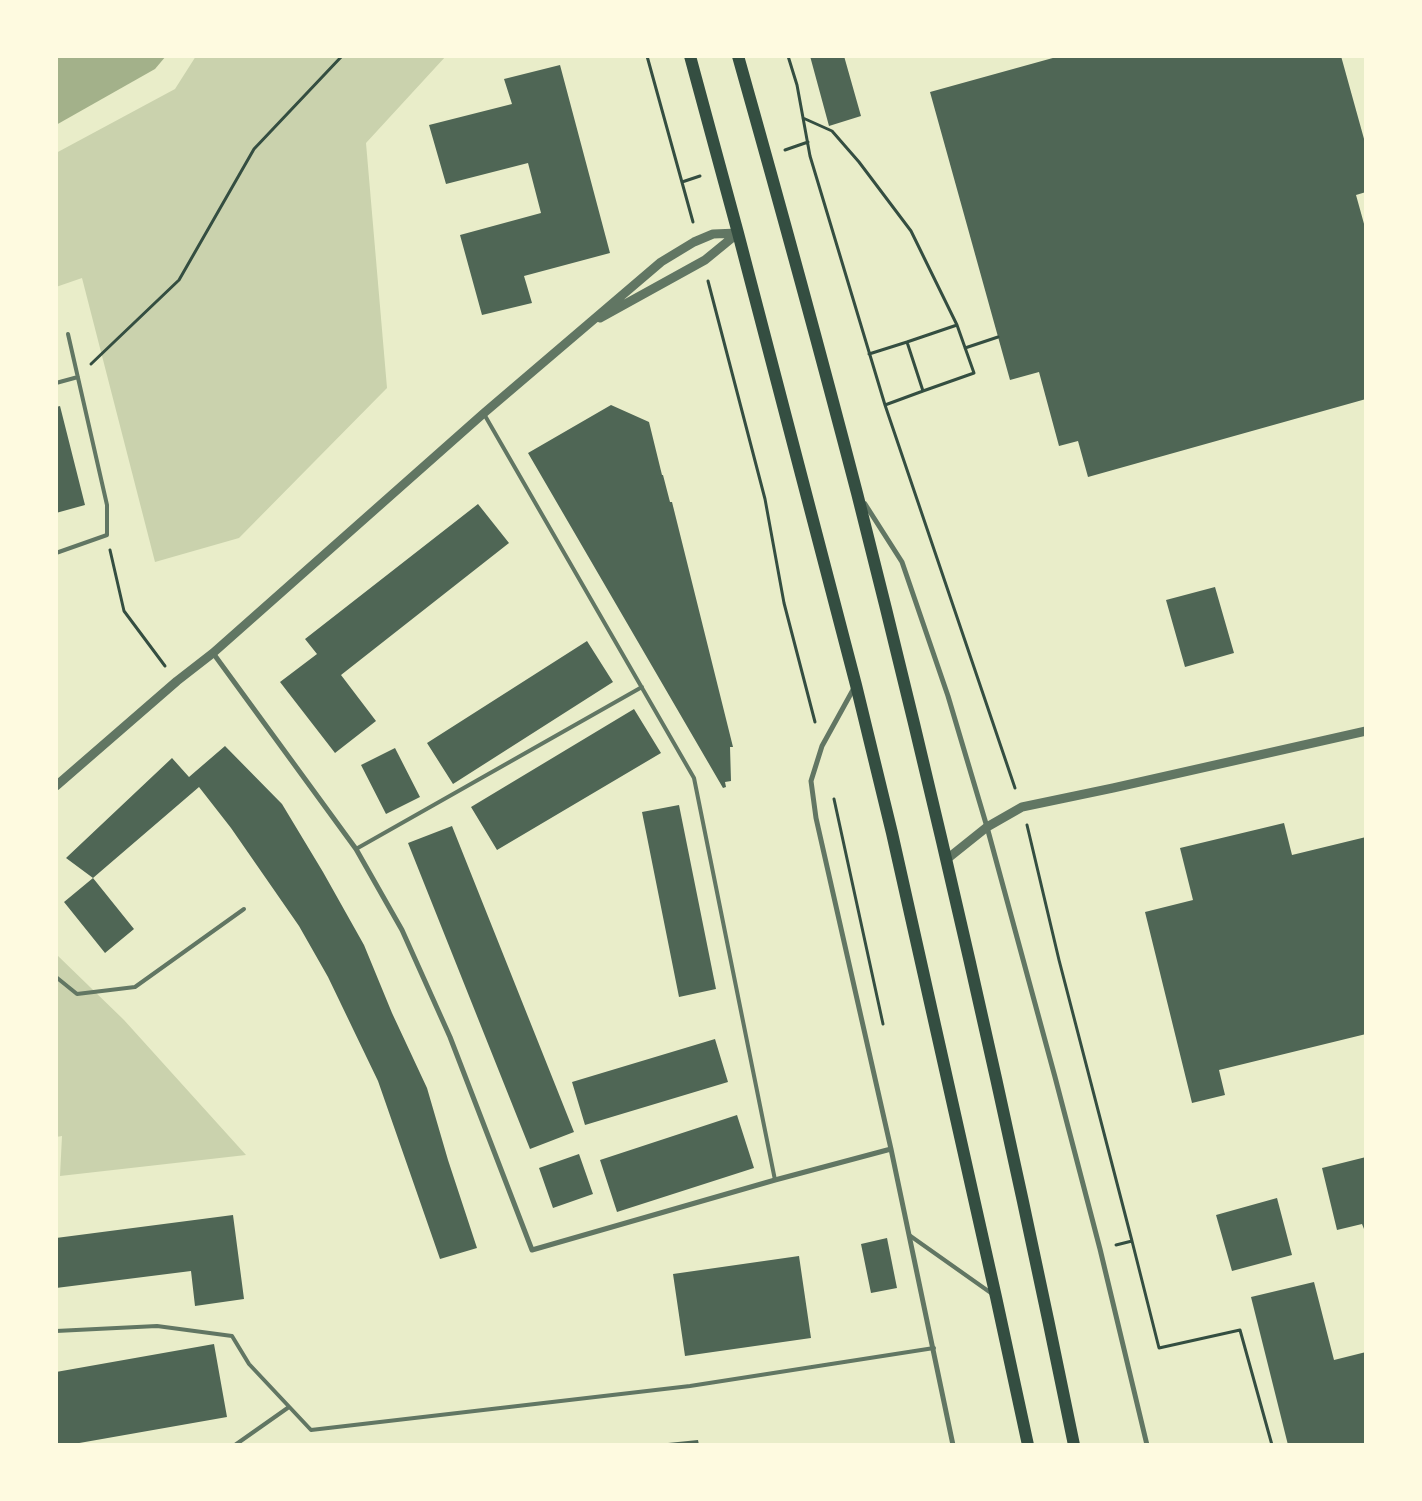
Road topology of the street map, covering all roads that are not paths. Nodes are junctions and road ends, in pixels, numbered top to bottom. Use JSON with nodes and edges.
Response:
{"nodes":[{"id":1,"x":690,"y":56,"type":"edge"},
{"id":2,"x":738,"y":56,"type":"edge"},
{"id":3,"x":738,"y":233,"type":"junction"},
{"id":4,"x":585,"y":326,"type":"junction"},
{"id":5,"x":68,"y":334,"type":"dead end"},
{"id":6,"x":78,"y":377,"type":"junction"},
{"id":7,"x":56,"y":383,"type":"edge"},
{"id":8,"x":484,"y":413,"type":"junction"},
{"id":9,"x":856,"y":491,"type":"junction"},
{"id":10,"x":56,"y":553,"type":"edge"},
{"id":11,"x":213,"y":653,"type":"junction"},
{"id":12,"x":856,"y":685,"type":"junction"},
{"id":13,"x":642,"y":687,"type":"junction"},
{"id":14,"x":1366,"y":731,"type":"edge"},
{"id":15,"x":56,"y":786,"type":"edge"},
{"id":16,"x":987,"y":827,"type":"junction"},
{"id":17,"x":356,"y":849,"type":"junction"},
{"id":18,"x":946,"y":859,"type":"junction"},
{"id":19,"x":244,"y":909,"type":"dead end"},
{"id":20,"x":56,"y":977,"type":"edge"},
{"id":21,"x":891,"y":1149,"type":"junction"},
{"id":22,"x":775,"y":1180,"type":"junction"},
{"id":23,"x":909,"y":1234,"type":"junction"},
{"id":24,"x":996,"y":1297,"type":"junction"},
{"id":25,"x":56,"y":1330,"type":"edge"},
{"id":26,"x":934,"y":1348,"type":"junction"},
{"id":27,"x":288,"y":1407,"type":"junction"},
{"id":28,"x":235,"y":1445,"type":"edge"},
{"id":29,"x":953,"y":1445,"type":"edge"},
{"id":30,"x":1028,"y":1445,"type":"edge"},
{"id":31,"x":1074,"y":1445,"type":"edge"},
{"id":32,"x":1147,"y":1445,"type":"edge"}],
"edges":[{"from":1,"to":3,"type":"main road"},
{"from":2,"to":9,"type":"main road"},
{"from":3,"to":4,"type":"street"},
{"from":3,"to":4,"type":"street"},
{"from":3,"to":12,"type":"main road"},
{"from":4,"to":8,"type":"street"},
{"from":5,"to":6,"type":"lane"},
{"from":6,"to":7,"type":"lane"},
{"from":6,"to":10,"type":"lane"},
{"from":8,"to":11,"type":"street"},
{"from":8,"to":13,"type":"lane"},
{"from":9,"to":16,"type":"street"},
{"from":9,"to":18,"type":"main road"},
{"from":11,"to":15,"type":"street"},
{"from":11,"to":17,"type":"street"},
{"from":12,"to":21,"type":"street"},
{"from":12,"to":24,"type":"main road"},
{"from":13,"to":17,"type":"lane"},
{"from":13,"to":22,"type":"lane"},
{"from":14,"to":16,"type":"street"},
{"from":16,"to":18,"type":"street"},
{"from":16,"to":32,"type":"street"},
{"from":17,"to":22,"type":"street"},
{"from":18,"to":31,"type":"main road"},
{"from":19,"to":20,"type":"lane"},
{"from":21,"to":22,"type":"street"},
{"from":21,"to":23,"type":"street"},
{"from":23,"to":24,"type":"lane"},
{"from":23,"to":26,"type":"street"},
{"from":24,"to":30,"type":"main road"},
{"from":25,"to":27,"type":"lane"},
{"from":26,"to":27,"type":"lane"},
{"from":26,"to":29,"type":"street"},
{"from":27,"to":28,"type":"lane"}]}
